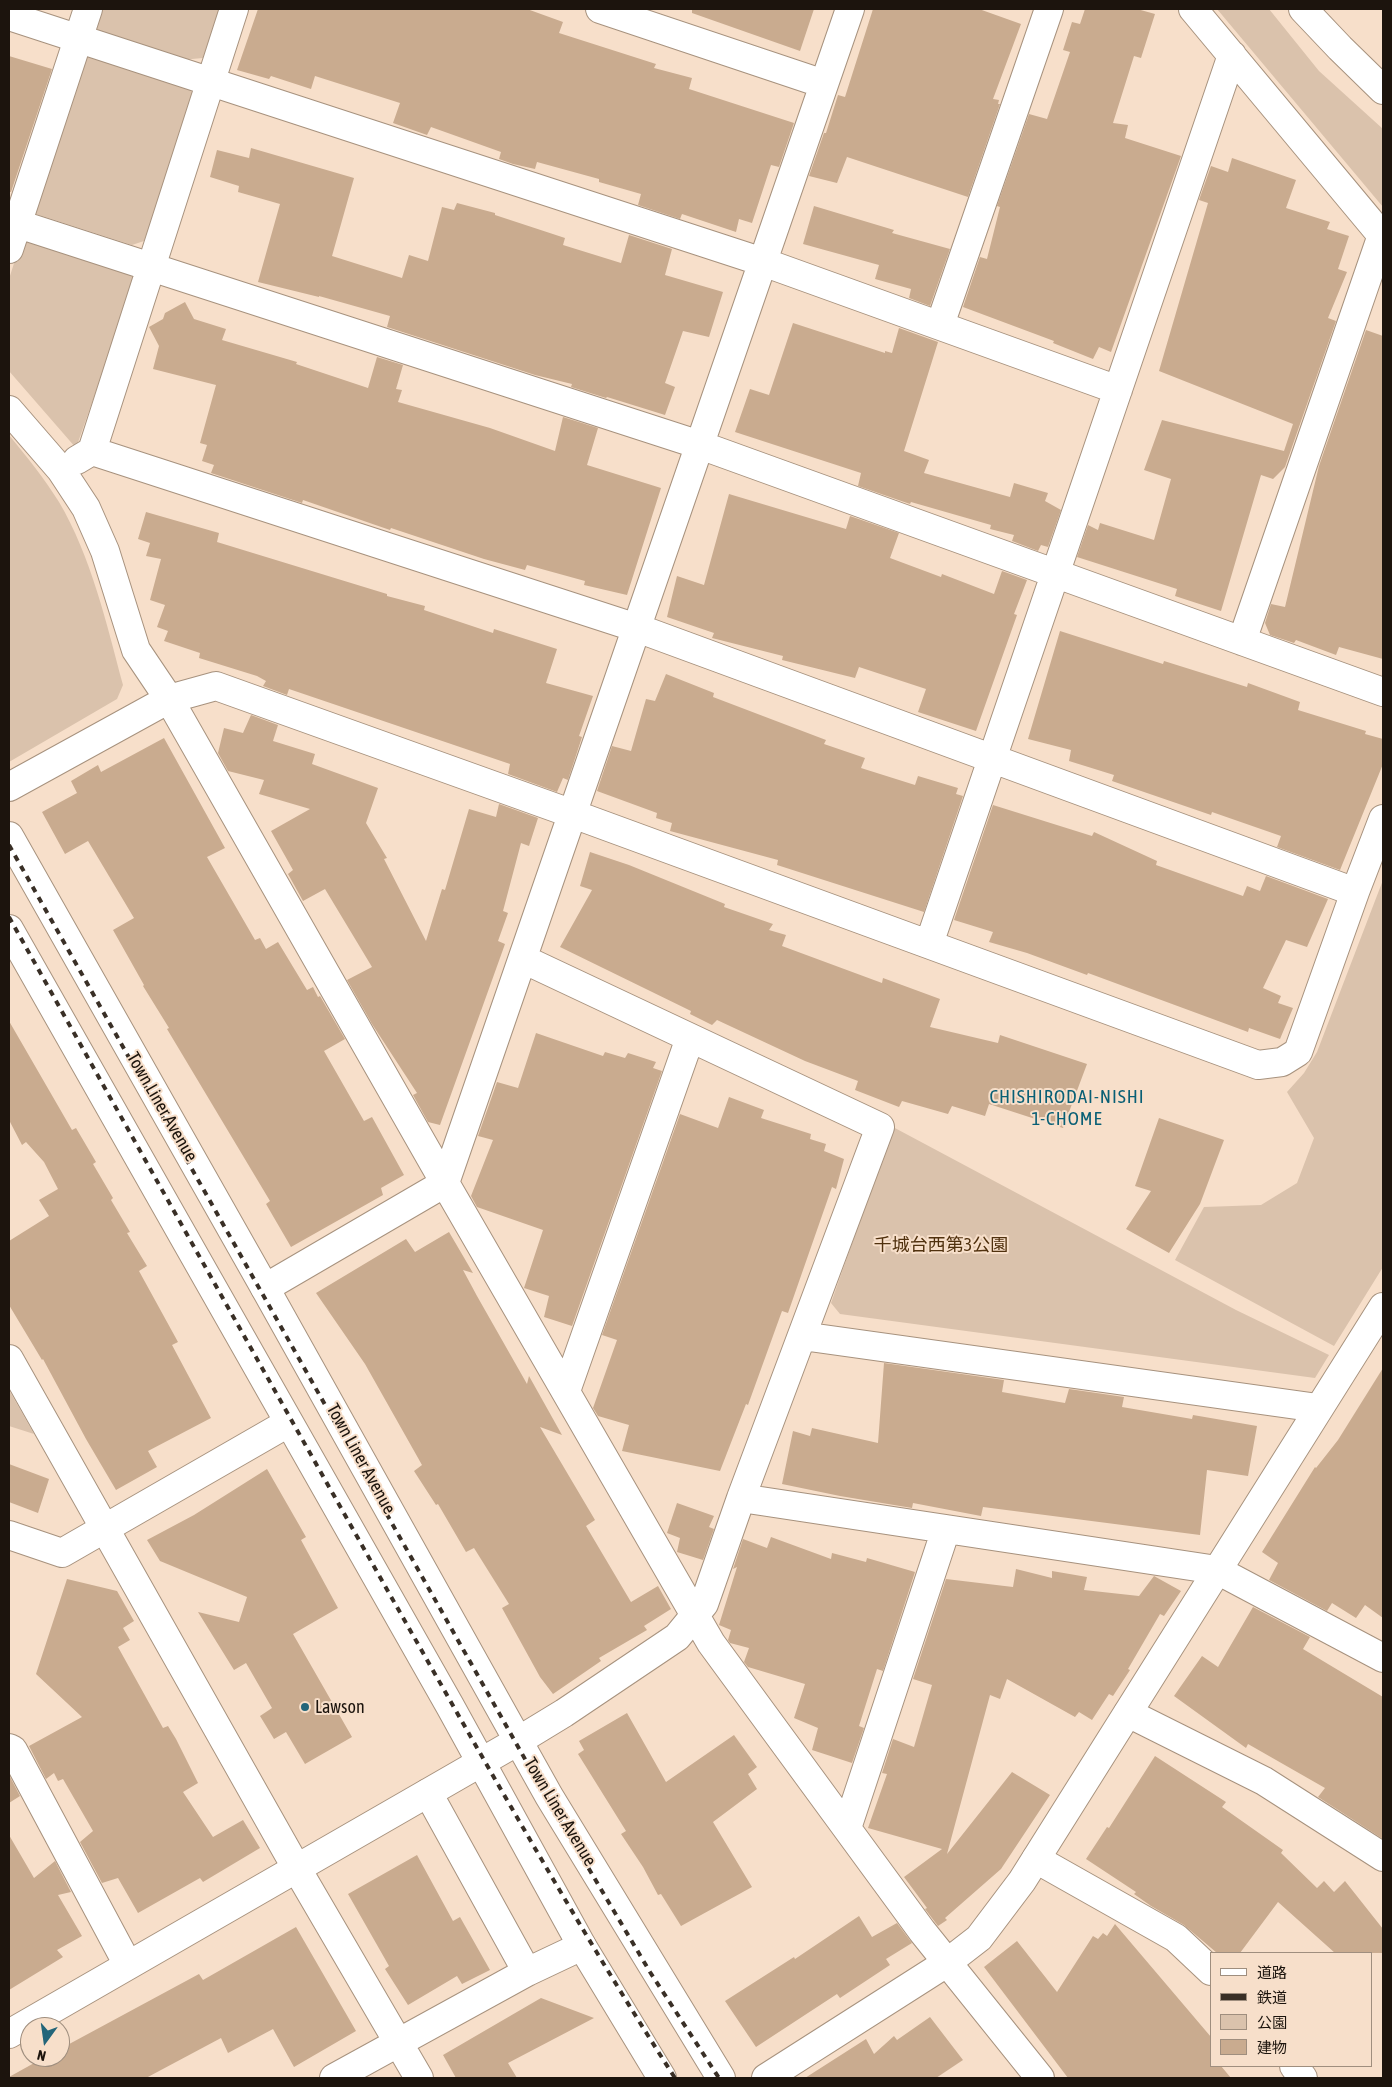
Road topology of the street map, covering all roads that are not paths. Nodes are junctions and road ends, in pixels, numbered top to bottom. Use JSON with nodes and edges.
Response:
{"nodes":[{"id":1,"x":88,"y":9,"type":"edge"},
{"id":2,"x":234,"y":9,"type":"edge"},
{"id":3,"x":600,"y":9,"type":"edge"},
{"id":4,"x":850,"y":9,"type":"edge"},
{"id":5,"x":1049,"y":9,"type":"edge"},
{"id":6,"x":1193,"y":9,"type":"edge"},
{"id":7,"x":1303,"y":9,"type":"edge"},
{"id":8,"x":9,"y":16,"type":"edge"},
{"id":9,"x":78,"y":39,"type":"junction"},
{"id":10,"x":1232,"y":55,"type":"junction"},
{"id":11,"x":211,"y":82,"type":"junction"},
{"id":12,"x":824,"y":84,"type":"junction"},
{"id":13,"x":1383,"y":90,"type":"edge"},
{"id":14,"x":13,"y":222,"type":"edge"},
{"id":15,"x":1383,"y":236,"type":"edge"},
{"id":16,"x":9,"y":249,"type":"edge"},
{"id":17,"x":763,"y":262,"type":"junction"},
{"id":18,"x":152,"y":267,"type":"junction"},
{"id":19,"x":940,"y":325,"type":"junction"},
{"id":20,"x":1118,"y":390,"type":"junction"},
{"id":21,"x":9,"y":410,"type":"edge"},
{"id":22,"x":700,"y":445,"type":"junction"},
{"id":23,"x":92,"y":451,"type":"junction"},
{"id":24,"x":61,"y":470,"type":"junction"},
{"id":25,"x":1055,"y":573,"type":"junction"},
{"id":26,"x":637,"y":628,"type":"junction"},
{"id":27,"x":1242,"y":641,"type":"junction"},
{"id":28,"x":1383,"y":692,"type":"edge"},
{"id":29,"x":169,"y":699,"type":"junction"},
{"id":30,"x":992,"y":758,"type":"junction"},
{"id":31,"x":9,"y":787,"type":"edge"},
{"id":32,"x":573,"y":814,"type":"junction"},
{"id":33,"x":1383,"y":818,"type":"edge"},
{"id":34,"x":9,"y":836,"type":"edge"},
{"id":35,"x":1355,"y":892,"type":"junction"},
{"id":36,"x":9,"y":929,"type":"edge"},
{"id":37,"x":929,"y":944,"type":"junction"},
{"id":38,"x":524,"y":959,"type":"junction"},
{"id":39,"x":690,"y":1038,"type":"junction"},
{"id":40,"x":445,"y":1183,"type":"junction"},
{"id":41,"x":265,"y":1288,"type":"junction"},
{"id":42,"x":1383,"y":1307,"type":"edge"},
{"id":43,"x":802,"y":1336,"type":"junction"},
{"id":44,"x":9,"y":1358,"type":"edge"},
{"id":45,"x":566,"y":1391,"type":"junction"},
{"id":46,"x":1318,"y":1408,"type":"junction"},
{"id":47,"x":288,"y":1423,"type":"junction"},
{"id":48,"x":741,"y":1498,"type":"junction"},
{"id":49,"x":104,"y":1528,"type":"junction"},
{"id":50,"x":946,"y":1529,"type":"junction"},
{"id":51,"x":9,"y":1535,"type":"edge"},
{"id":52,"x":1217,"y":1570,"type":"junction"},
{"id":53,"x":695,"y":1615,"type":"junction"},
{"id":54,"x":1380,"y":1650,"type":"edge"},
{"id":55,"x":1128,"y":1712,"type":"junction"},
{"id":56,"x":518,"y":1741,"type":"junction"},
{"id":57,"x":9,"y":1748,"type":"edge"},
{"id":58,"x":481,"y":1762,"type":"junction"},
{"id":59,"x":428,"y":1793,"type":"junction"},
{"id":60,"x":847,"y":1828,"type":"junction"},
{"id":61,"x":1383,"y":1856,"type":"edge"},
{"id":62,"x":1036,"y":1859,"type":"junction"},
{"id":63,"x":297,"y":1869,"type":"junction"},
{"id":64,"x":582,"y":1946,"type":"junction"},
{"id":65,"x":948,"y":1962,"type":"junction"},
{"id":66,"x":128,"y":1965,"type":"junction"},
{"id":67,"x":1210,"y":1970,"type":"edge"},
{"id":68,"x":527,"y":1972,"type":"junction"},
{"id":69,"x":9,"y":2034,"type":"edge"},
{"id":70,"x":397,"y":2043,"type":"junction"},
{"id":71,"x":1295,"y":2067,"type":"edge"},
{"id":72,"x":334,"y":2078,"type":"edge"},
{"id":73,"x":419,"y":2078,"type":"edge"},
{"id":74,"x":662,"y":2078,"type":"edge"},
{"id":75,"x":721,"y":2078,"type":"edge"},
{"id":76,"x":766,"y":2078,"type":"edge"},
{"id":77,"x":1040,"y":2078,"type":"edge"},
{"id":78,"x":1303,"y":2078,"type":"edge"}],
"edges":[{"from":1,"to":9,"type":"street"},
{"from":2,"to":11,"type":"street"},
{"from":3,"to":12,"type":"street"},
{"from":4,"to":12,"type":"street"},
{"from":5,"to":19,"type":"street"},
{"from":6,"to":10,"type":"street"},
{"from":7,"to":13,"type":"street"},
{"from":8,"to":9,"type":"street"},
{"from":9,"to":11,"type":"street"},
{"from":9,"to":14,"type":"street"},
{"from":10,"to":15,"type":"street"},
{"from":10,"to":20,"type":"street"},
{"from":11,"to":17,"type":"street"},
{"from":11,"to":18,"type":"street"},
{"from":12,"to":17,"type":"street"},
{"from":14,"to":16,"type":"street"},
{"from":14,"to":18,"type":"street"},
{"from":15,"to":27,"type":"street"},
{"from":17,"to":19,"type":"street"},
{"from":17,"to":22,"type":"street"},
{"from":18,"to":22,"type":"street"},
{"from":18,"to":23,"type":"street"},
{"from":19,"to":20,"type":"street"},
{"from":20,"to":25,"type":"street"},
{"from":21,"to":24,"type":"street"},
{"from":22,"to":25,"type":"street"},
{"from":22,"to":26,"type":"street"},
{"from":23,"to":24,"type":"street"},
{"from":23,"to":26,"type":"street"},
{"from":24,"to":29,"type":"street"},
{"from":25,"to":27,"type":"street"},
{"from":25,"to":30,"type":"street"},
{"from":26,"to":30,"type":"street"},
{"from":26,"to":32,"type":"street"},
{"from":27,"to":28,"type":"street"},
{"from":29,"to":31,"type":"street"},
{"from":29,"to":32,"type":"street"},
{"from":29,"to":40,"type":"street"},
{"from":30,"to":35,"type":"street"},
{"from":30,"to":37,"type":"street"},
{"from":32,"to":37,"type":"street"},
{"from":32,"to":38,"type":"street"},
{"from":33,"to":35,"type":"street"},
{"from":34,"to":41,"type":"street","name":"Town Liner Avenue"},
{"from":35,"to":37,"type":"street"},
{"from":36,"to":47,"type":"street"},
{"from":38,"to":39,"type":"street"},
{"from":38,"to":40,"type":"street"},
{"from":39,"to":43,"type":"street"},
{"from":39,"to":45,"type":"street"},
{"from":40,"to":41,"type":"street"},
{"from":40,"to":45,"type":"street"},
{"from":41,"to":56,"type":"street","name":"Town Liner Avenue"},
{"from":42,"to":46,"type":"street"},
{"from":43,"to":46,"type":"street"},
{"from":43,"to":48,"type":"street"},
{"from":44,"to":49,"type":"street"},
{"from":45,"to":53,"type":"street"},
{"from":46,"to":52,"type":"street"},
{"from":47,"to":49,"type":"street"},
{"from":47,"to":58,"type":"street"},
{"from":48,"to":50,"type":"street"},
{"from":48,"to":53,"type":"street"},
{"from":49,"to":51,"type":"street"},
{"from":49,"to":63,"type":"street"},
{"from":50,"to":52,"type":"street"},
{"from":50,"to":60,"type":"street"},
{"from":52,"to":54,"type":"street"},
{"from":52,"to":55,"type":"street"},
{"from":53,"to":56,"type":"street"},
{"from":53,"to":60,"type":"street"},
{"from":55,"to":61,"type":"street"},
{"from":55,"to":62,"type":"street"},
{"from":56,"to":58,"type":"street"},
{"from":56,"to":75,"type":"street","name":"Town Liner Avenue"},
{"from":57,"to":66,"type":"street"},
{"from":58,"to":59,"type":"street"},
{"from":58,"to":64,"type":"street"},
{"from":59,"to":63,"type":"street"},
{"from":59,"to":68,"type":"street"},
{"from":60,"to":65,"type":"street"},
{"from":62,"to":65,"type":"street"},
{"from":62,"to":67,"type":"street"},
{"from":63,"to":66,"type":"street"},
{"from":63,"to":70,"type":"street"},
{"from":64,"to":68,"type":"street"},
{"from":64,"to":74,"type":"street"},
{"from":65,"to":76,"type":"street"},
{"from":65,"to":77,"type":"street"},
{"from":66,"to":69,"type":"street"},
{"from":68,"to":70,"type":"street"},
{"from":70,"to":72,"type":"street"},
{"from":70,"to":73,"type":"street"},
{"from":71,"to":78,"type":"street"}]}
